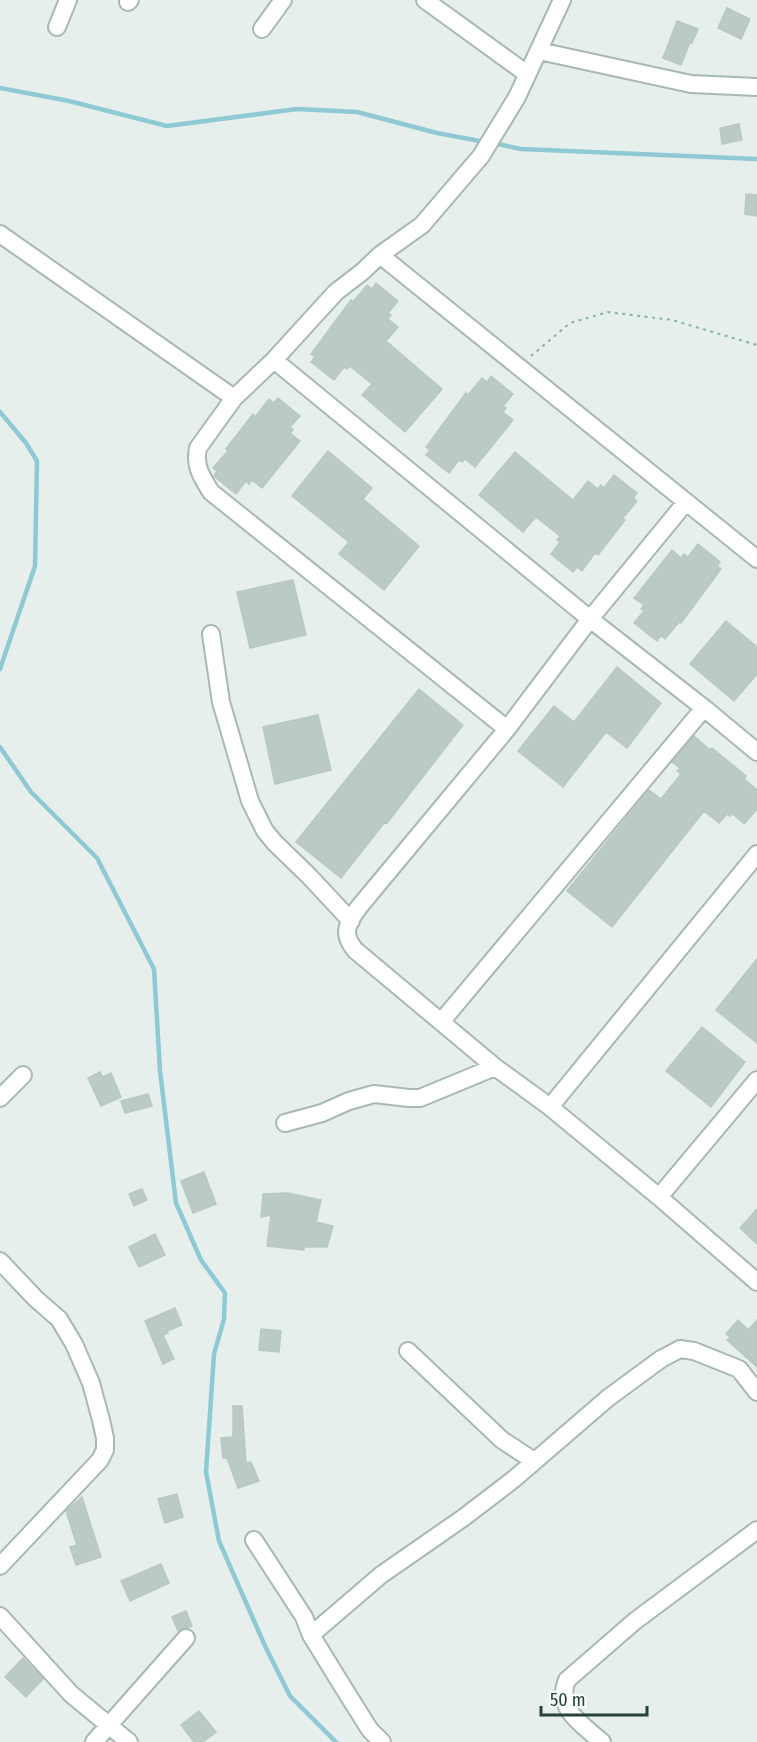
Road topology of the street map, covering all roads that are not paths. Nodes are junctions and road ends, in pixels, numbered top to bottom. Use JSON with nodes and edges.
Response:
{"nodes":[{"id":1,"x":68,"y":0,"type":"edge"},
{"id":2,"x":283,"y":0,"type":"edge"},
{"id":3,"x":424,"y":0,"type":"edge"},
{"id":4,"x":562,"y":0,"type":"edge"},
{"id":5,"x":57,"y":27,"type":"dead end"},
{"id":6,"x":262,"y":29,"type":"dead end"},
{"id":7,"x":539,"y":51,"type":"junction"},
{"id":8,"x":527,"y":74,"type":"junction"},
{"id":9,"x":757,"y":87,"type":"edge"},
{"id":10,"x":0,"y":234,"type":"edge"},
{"id":11,"x":380,"y":255,"type":"junction"},
{"id":12,"x":274,"y":360,"type":"junction"},
{"id":13,"x":234,"y":398,"type":"junction"},
{"id":14,"x":686,"y":502,"type":"junction"},
{"id":15,"x":757,"y":559,"type":"edge"},
{"id":16,"x":590,"y":620,"type":"junction"},
{"id":17,"x":211,"y":634,"type":"dead end"},
{"id":18,"x":704,"y":708,"type":"junction"},
{"id":19,"x":507,"y":729,"type":"junction"},
{"id":20,"x":757,"y":752,"type":"edge"},
{"id":21,"x":757,"y":854,"type":"edge"},
{"id":22,"x":351,"y":921,"type":"junction"},
{"id":23,"x":441,"y":1022,"type":"junction"},
{"id":24,"x":495,"y":1066,"type":"junction"},
{"id":25,"x":23,"y":1076,"type":"dead end"},
{"id":26,"x":757,"y":1080,"type":"edge"},
{"id":27,"x":0,"y":1098,"type":"edge"},
{"id":28,"x":550,"y":1107,"type":"junction"},
{"id":29,"x":285,"y":1123,"type":"dead end"},
{"id":30,"x":659,"y":1197,"type":"junction"},
{"id":31,"x":0,"y":1261,"type":"edge"},
{"id":32,"x":757,"y":1282,"type":"edge"},
{"id":33,"x":408,"y":1352,"type":"dead end"},
{"id":34,"x":757,"y":1392,"type":"edge"},
{"id":35,"x":534,"y":1461,"type":"junction"},
{"id":36,"x":757,"y":1530,"type":"edge"},
{"id":37,"x":254,"y":1540,"type":"dead end"},
{"id":38,"x":0,"y":1566,"type":"edge"},
{"id":39,"x":0,"y":1616,"type":"edge"},
{"id":40,"x":311,"y":1635,"type":"junction"},
{"id":41,"x":186,"y":1638,"type":"dead end"},
{"id":42,"x":109,"y":1725,"type":"junction"},
{"id":43,"x":94,"y":1742,"type":"edge"},
{"id":44,"x":129,"y":1742,"type":"edge"},
{"id":45,"x":382,"y":1742,"type":"edge"},
{"id":46,"x":602,"y":1742,"type":"edge"}],
"edges":[{"from":1,"to":5,"type":"street"},
{"from":2,"to":6,"type":"street"},
{"from":3,"to":8,"type":"street"},
{"from":4,"to":7,"type":"street"},
{"from":7,"to":8,"type":"street"},
{"from":7,"to":9,"type":"street"},
{"from":8,"to":11,"type":"street"},
{"from":10,"to":13,"type":"street"},
{"from":11,"to":12,"type":"street"},
{"from":11,"to":14,"type":"street"},
{"from":12,"to":13,"type":"street"},
{"from":12,"to":16,"type":"street"},
{"from":13,"to":19,"type":"street"},
{"from":14,"to":15,"type":"street"},
{"from":14,"to":16,"type":"street"},
{"from":16,"to":18,"type":"street"},
{"from":16,"to":19,"type":"street"},
{"from":17,"to":22,"type":"street"},
{"from":18,"to":20,"type":"street"},
{"from":18,"to":23,"type":"street"},
{"from":19,"to":22,"type":"street"},
{"from":21,"to":28,"type":"street"},
{"from":22,"to":23,"type":"street"},
{"from":23,"to":24,"type":"street"},
{"from":24,"to":28,"type":"street"},
{"from":24,"to":29,"type":"street"},
{"from":25,"to":27,"type":"street"},
{"from":26,"to":30,"type":"street"},
{"from":28,"to":30,"type":"street"},
{"from":30,"to":32,"type":"street"},
{"from":31,"to":38,"type":"street"},
{"from":33,"to":35,"type":"street"},
{"from":34,"to":35,"type":"street"},
{"from":35,"to":40,"type":"street"},
{"from":36,"to":46,"type":"street"},
{"from":37,"to":40,"type":"street"},
{"from":39,"to":42,"type":"street"},
{"from":40,"to":45,"type":"street"},
{"from":41,"to":42,"type":"street"},
{"from":42,"to":43,"type":"street"},
{"from":42,"to":44,"type":"street"}]}
